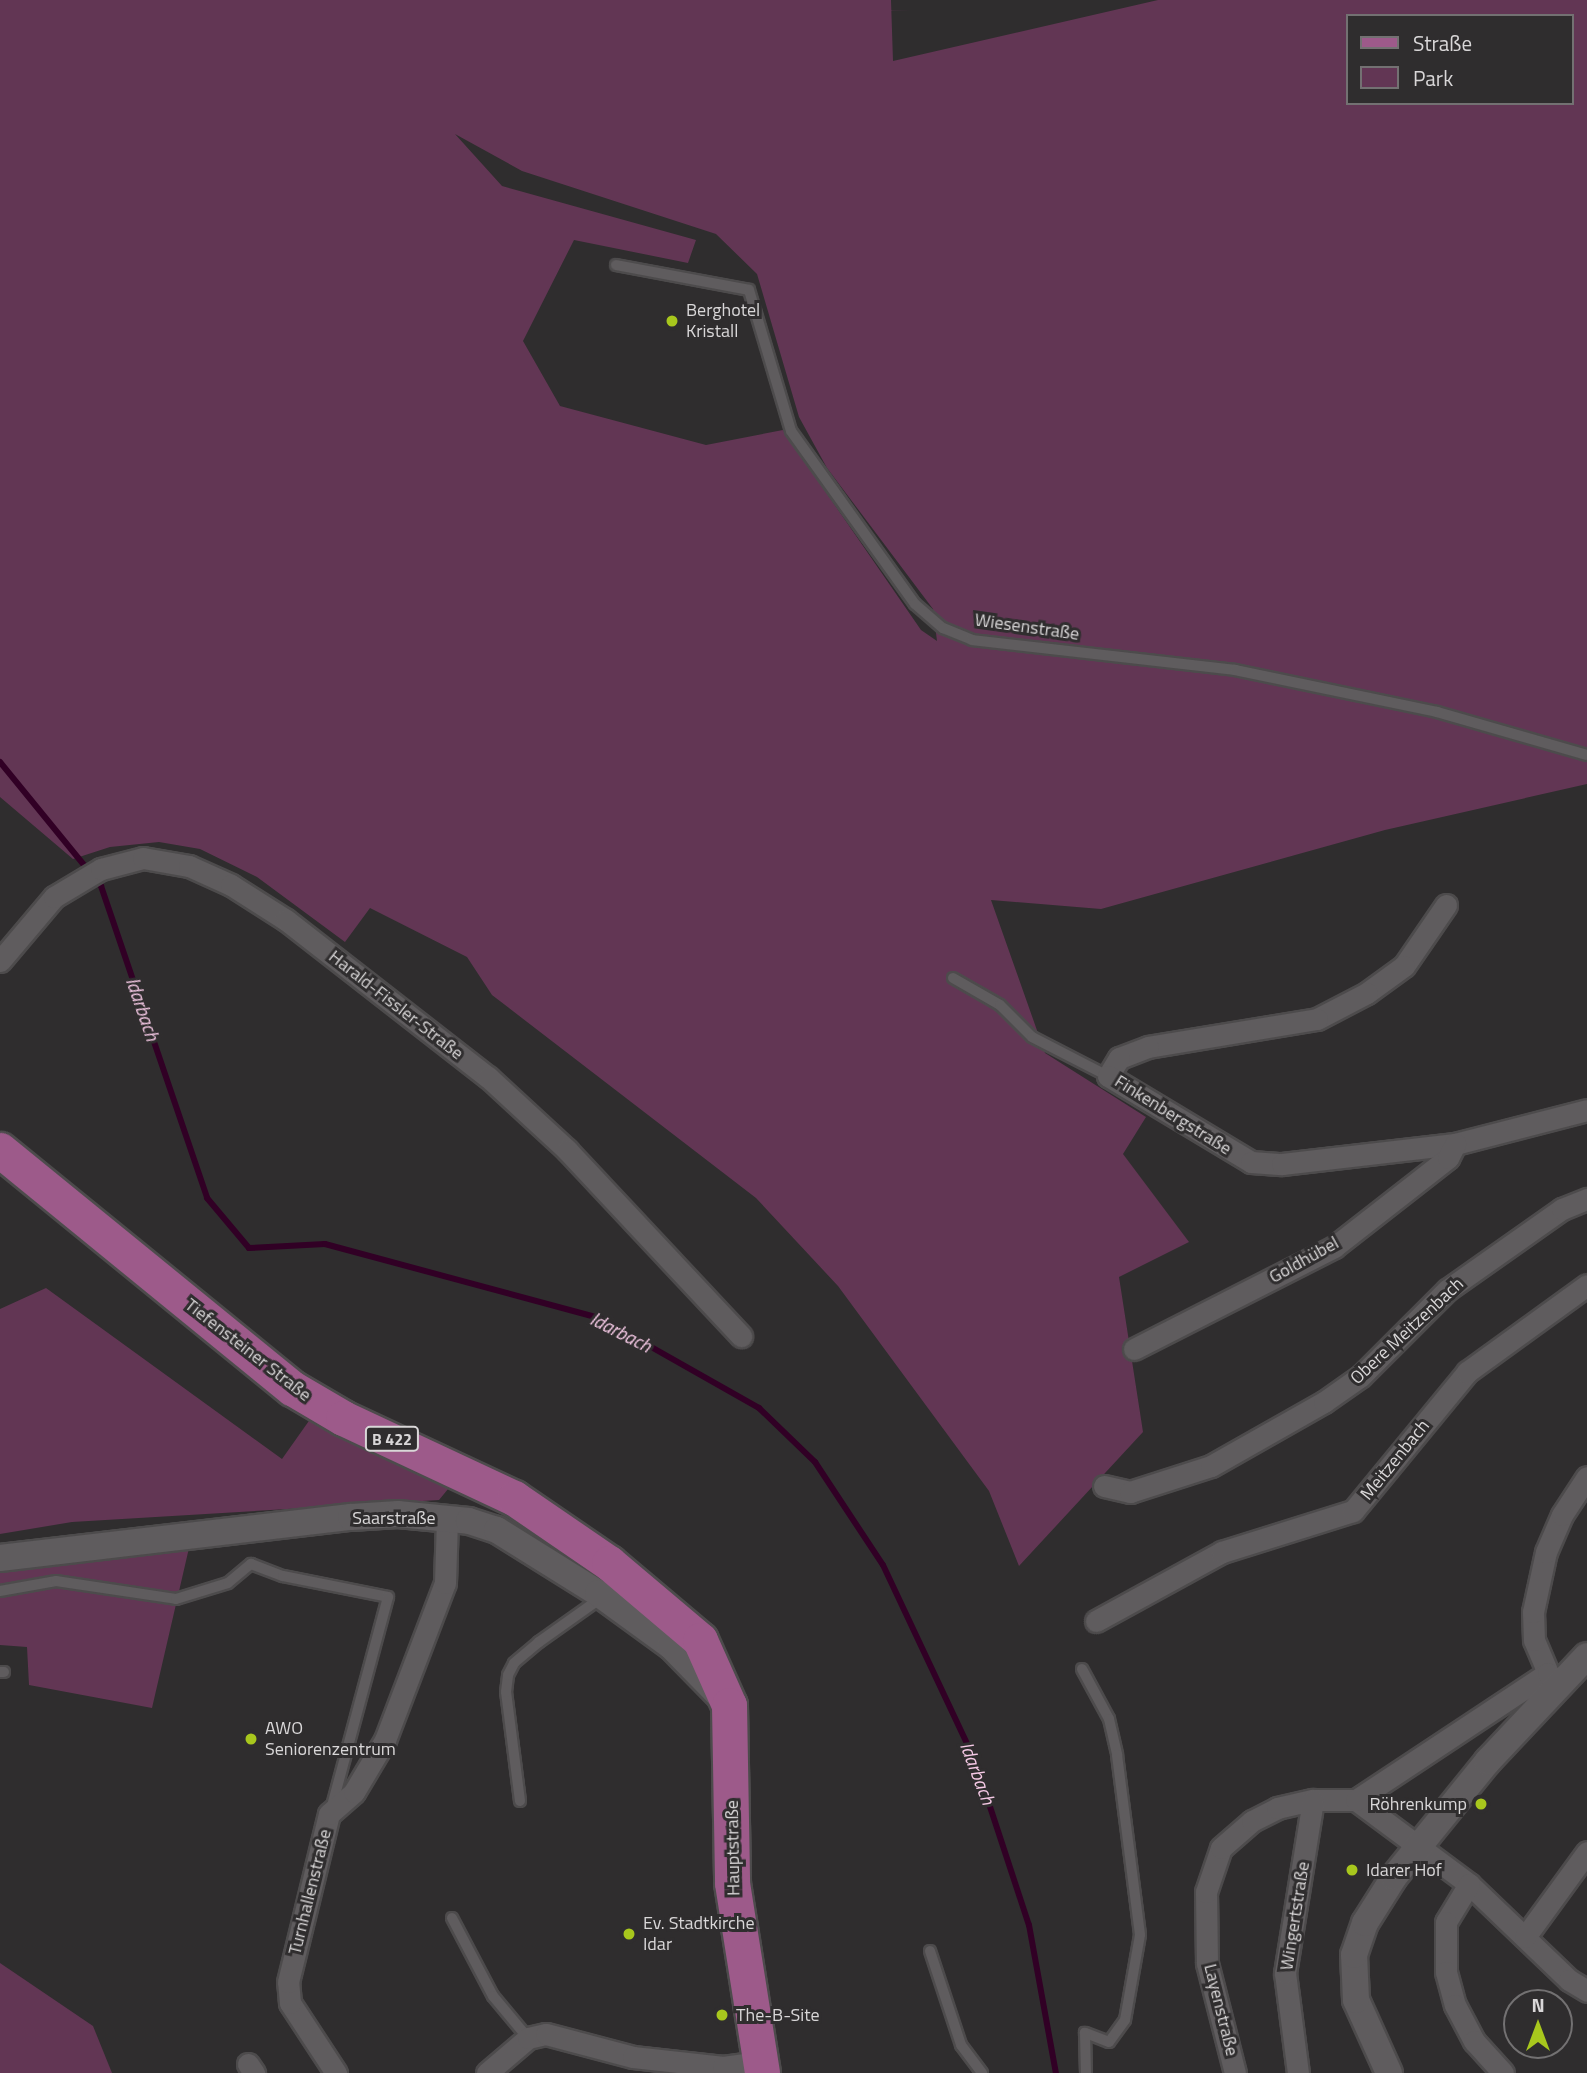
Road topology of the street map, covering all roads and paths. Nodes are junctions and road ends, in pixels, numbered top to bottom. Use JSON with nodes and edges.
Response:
{"nodes":[{"id":1,"x":616,"y":265,"type":"dead end"},
{"id":2,"x":1587,"y":755,"type":"edge"},
{"id":3,"x":1446,"y":905,"type":"dead end"},
{"id":4,"x":0,"y":961,"type":"edge"},
{"id":5,"x":953,"y":978,"type":"dead end"},
{"id":6,"x":1108,"y":1076,"type":"junction"},
{"id":7,"x":1587,"y":1110,"type":"edge"},
{"id":8,"x":1454,"y":1144,"type":"junction"},
{"id":9,"x":0,"y":1150,"type":"edge"},
{"id":10,"x":1587,"y":1199,"type":"edge"},
{"id":11,"x":1587,"y":1285,"type":"edge"},
{"id":12,"x":741,"y":1336,"type":"dead end"},
{"id":13,"x":1133,"y":1349,"type":"dead end"},
{"id":14,"x":1587,"y":1476,"type":"edge"},
{"id":15,"x":1104,"y":1486,"type":"dead end"},
{"id":16,"x":447,"y":1518,"type":"junction"},
{"id":17,"x":0,"y":1558,"type":"edge"},
{"id":18,"x":0,"y":1591,"type":"edge"},
{"id":19,"x":603,"y":1596,"type":"junction"},
{"id":20,"x":1096,"y":1621,"type":"dead end"},
{"id":21,"x":1587,"y":1656,"type":"edge"},
{"id":22,"x":1082,"y":1669,"type":"dead end"},
{"id":23,"x":1552,"y":1680,"type":"junction"},
{"id":24,"x":729,"y":1705,"type":"junction"},
{"id":25,"x":1313,"y":1800,"type":"junction"},
{"id":26,"x":1356,"y":1800,"type":"junction"},
{"id":27,"x":520,"y":1801,"type":"dead end"},
{"id":28,"x":330,"y":1814,"type":"junction"},
{"id":29,"x":1419,"y":1846,"type":"junction"},
{"id":30,"x":1585,"y":1861,"type":"edge"},
{"id":31,"x":1469,"y":1884,"type":"junction"},
{"id":32,"x":452,"y":1919,"type":"dead end"},
{"id":33,"x":1525,"y":1937,"type":"junction"},
{"id":34,"x":930,"y":1951,"type":"dead end"},
{"id":35,"x":1587,"y":1992,"type":"edge"},
{"id":36,"x":528,"y":2038,"type":"junction"},
{"id":37,"x":760,"y":2068,"type":"edge"},
{"id":38,"x":336,"y":2073,"type":"edge"},
{"id":39,"x":487,"y":2073,"type":"edge"},
{"id":40,"x":982,"y":2073,"type":"edge"},
{"id":41,"x":1086,"y":2073,"type":"edge"},
{"id":42,"x":1235,"y":2073,"type":"edge"},
{"id":43,"x":1297,"y":2073,"type":"edge"},
{"id":44,"x":1389,"y":2073,"type":"edge"},
{"id":45,"x":1503,"y":2073,"type":"edge"}],
"edges":[{"from":1,"to":2,"type":"lane","name":"Wiesenstraße"},
{"from":3,"to":6,"type":"street","name":"Finkenbergstraße"},
{"from":4,"to":12,"type":"street","name":"Harald-Fissler-Straße"},
{"from":5,"to":6,"type":"lane"},
{"from":6,"to":8,"type":"street","name":"Finkenbergstraße"},
{"from":7,"to":8,"type":"street","name":"Finkenbergstraße"},
{"from":8,"to":13,"type":"street","name":"Goldhübel"},
{"from":9,"to":24,"type":"main road","name":"Tiefensteiner Straße","number":"B 422"},
{"from":10,"to":15,"type":"street","name":"Obere Meitzenbach"},
{"from":11,"to":20,"type":"street","name":"Meitzenbach"},
{"from":14,"to":23,"type":"street"},
{"from":16,"to":17,"type":"street","name":"Saarstraße"},
{"from":16,"to":19,"type":"street","name":"Saarstraße"},
{"from":16,"to":28,"type":"street","name":"Turnhallenstraße"},
{"from":18,"to":28,"type":"lane"},
{"from":19,"to":24,"type":"street","name":"Saarstraße"},
{"from":19,"to":27,"type":"lane"},
{"from":21,"to":23,"type":"street"},
{"from":22,"to":41,"type":"lane"},
{"from":23,"to":26,"type":"street"},
{"from":23,"to":29,"type":"street"},
{"from":24,"to":37,"type":"main road","name":"Hauptstraße","number":"B 422"},
{"from":25,"to":26,"type":"street","name":"Layenstraße"},
{"from":25,"to":42,"type":"street","name":"Layenstraße"},
{"from":25,"to":43,"type":"street","name":"Wingertstraße"},
{"from":26,"to":29,"type":"street"},
{"from":28,"to":38,"type":"street","name":"Turnhallenstraße"},
{"from":29,"to":31,"type":"street"},
{"from":29,"to":44,"type":"street"},
{"from":30,"to":33,"type":"street"},
{"from":31,"to":33,"type":"street"},
{"from":31,"to":45,"type":"street"},
{"from":32,"to":36,"type":"lane"},
{"from":33,"to":35,"type":"street"},
{"from":34,"to":40,"type":"lane"},
{"from":36,"to":37,"type":"street"},
{"from":36,"to":39,"type":"street"}]}
